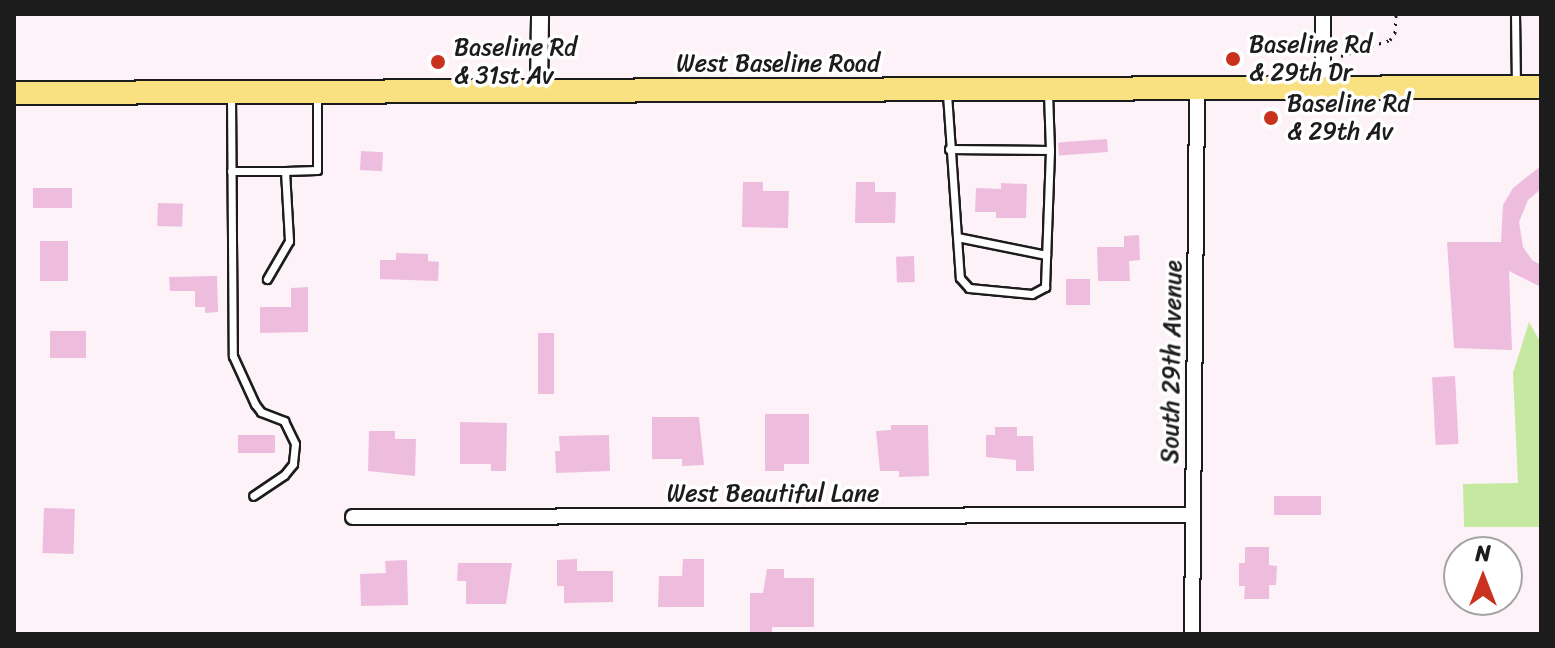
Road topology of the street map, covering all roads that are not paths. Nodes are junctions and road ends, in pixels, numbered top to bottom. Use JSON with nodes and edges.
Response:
{"nodes":[{"id":1,"x":540,"y":14,"type":"edge"},
{"id":2,"x":1323,"y":14,"type":"edge"},
{"id":3,"x":1515,"y":14,"type":"edge"},
{"id":4,"x":1516,"y":87,"type":"junction"},
{"id":5,"x":1541,"y":87,"type":"edge"},
{"id":6,"x":1323,"y":89,"type":"junction"},
{"id":7,"x":539,"y":90,"type":"junction"},
{"id":8,"x":947,"y":90,"type":"junction"},
{"id":9,"x":1047,"y":90,"type":"junction"},
{"id":10,"x":1197,"y":90,"type":"junction"},
{"id":11,"x":318,"y":92,"type":"junction"},
{"id":12,"x":14,"y":93,"type":"edge"},
{"id":13,"x":231,"y":93,"type":"junction"},
{"id":14,"x":949,"y":149,"type":"junction"},
{"id":15,"x":1050,"y":150,"type":"junction"},
{"id":16,"x":231,"y":171,"type":"junction"},
{"id":17,"x":285,"y":171,"type":"junction"},
{"id":18,"x":957,"y":237,"type":"junction"},
{"id":19,"x":1046,"y":255,"type":"junction"},
{"id":20,"x":267,"y":279,"type":"dead end"},
{"id":21,"x":253,"y":496,"type":"dead end"},
{"id":22,"x":1192,"y":515,"type":"junction"},
{"id":23,"x":353,"y":517,"type":"dead end"},
{"id":24,"x":1192,"y":634,"type":"edge"}],
"edges":[{"from":1,"to":7,"type":"street"},
{"from":2,"to":6,"type":"street"},
{"from":3,"to":4,"type":"lane"},
{"from":4,"to":5,"type":"main road","name":"West Baseline Road"},
{"from":4,"to":6,"type":"main road","name":"West Baseline Road"},
{"from":6,"to":10,"type":"main road","name":"West Baseline Road"},
{"from":7,"to":8,"type":"main road","name":"West Baseline Road"},
{"from":7,"to":11,"type":"main road","name":"West Baseline Road"},
{"from":8,"to":9,"type":"main road","name":"West Baseline Road"},
{"from":8,"to":14,"type":"lane"},
{"from":9,"to":10,"type":"main road","name":"West Baseline Road"},
{"from":9,"to":15,"type":"lane"},
{"from":10,"to":22,"type":"street","name":"South 29th Avenue"},
{"from":11,"to":13,"type":"main road","name":"West Baseline Road"},
{"from":11,"to":17,"type":"lane"},
{"from":12,"to":13,"type":"main road","name":"West Baseline Road"},
{"from":13,"to":16,"type":"lane"},
{"from":14,"to":15,"type":"lane"},
{"from":14,"to":18,"type":"lane"},
{"from":15,"to":19,"type":"lane"},
{"from":16,"to":17,"type":"lane"},
{"from":16,"to":21,"type":"lane"},
{"from":17,"to":20,"type":"lane"},
{"from":18,"to":19,"type":"lane"},
{"from":18,"to":19,"type":"lane"},
{"from":22,"to":23,"type":"street","name":"West Beautiful Lane"},
{"from":22,"to":24,"type":"street","name":"South 29th Avenue"}]}
